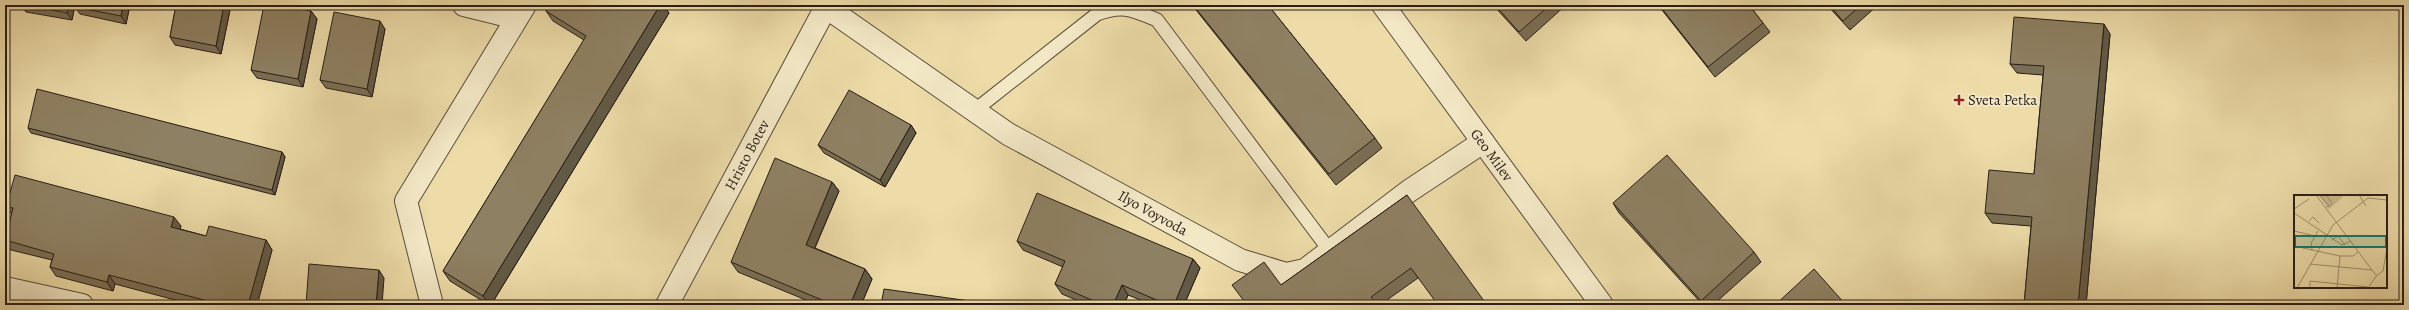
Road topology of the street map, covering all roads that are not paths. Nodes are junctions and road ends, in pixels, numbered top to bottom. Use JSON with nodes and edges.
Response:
{"nodes":[{"id":1,"x":464,"y":5,"type":"edge"},
{"id":2,"x":1383,"y":5,"type":"edge"},
{"id":3,"x":825,"y":6,"type":"edge"},
{"id":4,"x":521,"y":12,"type":"edge"},
{"id":5,"x":974,"y":111,"type":"junction"},
{"id":6,"x":1483,"y":142,"type":"junction"},
{"id":7,"x":1330,"y":251,"type":"junction"},
{"id":8,"x":5,"y":288,"type":"edge"},
{"id":9,"x":82,"y":305,"type":"edge"},
{"id":10,"x":432,"y":305,"type":"edge"},
{"id":11,"x":667,"y":305,"type":"edge"},
{"id":12,"x":1602,"y":305,"type":"edge"}],
"edges":[{"from":1,"to":4,"type":"street"},
{"from":2,"to":6,"type":"street","name":"Geo Milev"},
{"from":3,"to":5,"type":"street","name":"Ilyo Voyvoda"},
{"from":3,"to":11,"type":"street","name":"Hristo Botev"},
{"from":4,"to":10,"type":"street"},
{"from":5,"to":7,"type":"street","name":"Ilyo Voyvoda"},
{"from":5,"to":7,"type":"lane"},
{"from":6,"to":7,"type":"street","name":"Ilyo Voyvoda"},
{"from":6,"to":12,"type":"street","name":"Geo Milev"},
{"from":8,"to":9,"type":"street"}]}
